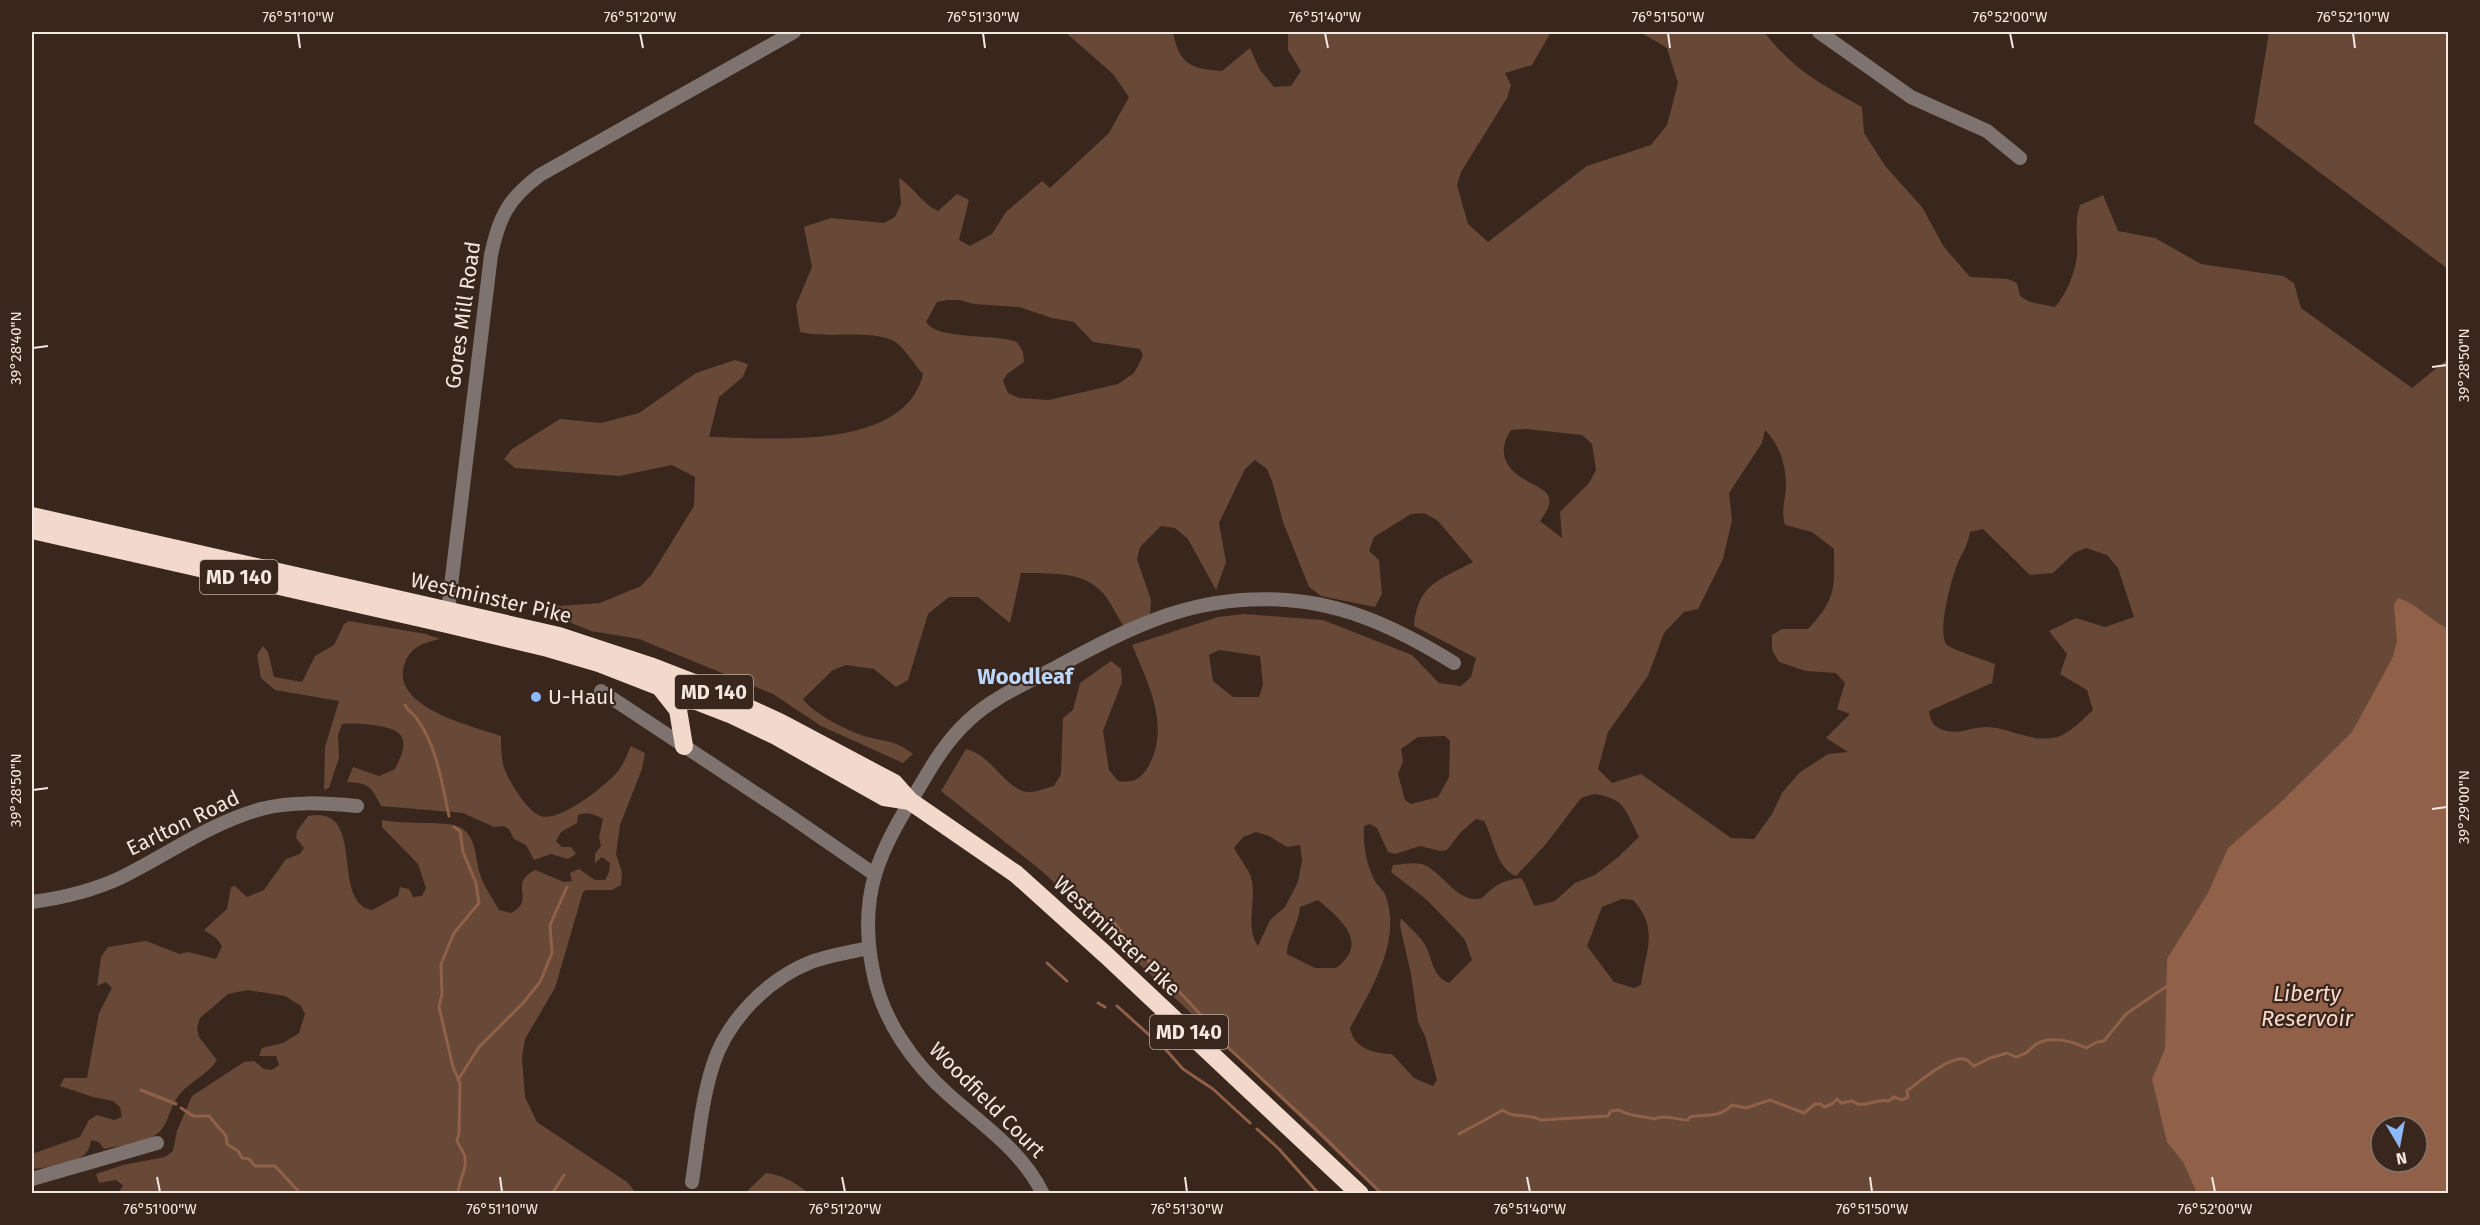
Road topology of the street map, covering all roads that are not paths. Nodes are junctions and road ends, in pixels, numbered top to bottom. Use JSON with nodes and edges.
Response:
{"nodes":[{"id":1,"x":794,"y":32,"type":"edge"},
{"id":2,"x":1819,"y":32,"type":"edge"},
{"id":3,"x":2020,"y":158,"type":"dead end"},
{"id":4,"x":32,"y":516,"type":"edge"},
{"id":5,"x":32,"y":530,"type":"edge"},
{"id":6,"x":447,"y":617,"type":"junction"},
{"id":7,"x":1454,"y":663,"type":"dead end"},
{"id":8,"x":657,"y":685,"type":"junction"},
{"id":9,"x":601,"y":691,"type":"dead end"},
{"id":10,"x":684,"y":746,"type":"junction"},
{"id":11,"x":910,"y":801,"type":"junction"},
{"id":12,"x":357,"y":806,"type":"dead end"},
{"id":13,"x":874,"y":874,"type":"junction"},
{"id":14,"x":32,"y":902,"type":"edge"},
{"id":15,"x":869,"y":948,"type":"junction"},
{"id":16,"x":157,"y":1143,"type":"dead end"},
{"id":17,"x":32,"y":1179,"type":"edge"},
{"id":18,"x":692,"y":1182,"type":"dead end"},
{"id":19,"x":1043,"y":1194,"type":"edge"},
{"id":20,"x":1360,"y":1194,"type":"edge"}],
"edges":[{"from":1,"to":6,"type":"street","name":"Gores Mill Road"},
{"from":2,"to":3,"type":"street"},
{"from":4,"to":6,"type":"highway","name":"Westminster Pike","number":"MD 140"},
{"from":5,"to":6,"type":"highway","name":"Westminster Pike","number":"MD 140"},
{"from":6,"to":8,"type":"highway","name":"Westminster Pike","number":"MD 140"},
{"from":6,"to":11,"type":"highway","name":"Westminster Pike","number":"MD 140"},
{"from":7,"to":11,"type":"street","name":"Woodfield Court"},
{"from":8,"to":10,"type":"highway"},
{"from":8,"to":11,"type":"highway","name":"Westminster Pike","number":"MD 140"},
{"from":9,"to":10,"type":"street"},
{"from":10,"to":13,"type":"street"},
{"from":11,"to":13,"type":"street","name":"Woodfield Court"},
{"from":11,"to":20,"type":"highway","name":"Westminster Pike","number":"MD 140"},
{"from":12,"to":14,"type":"street","name":"Earlton Road"},
{"from":13,"to":15,"type":"street","name":"Woodfield Court"},
{"from":15,"to":18,"type":"street"},
{"from":15,"to":19,"type":"street","name":"Woodfield Court"},
{"from":16,"to":17,"type":"street"}]}
